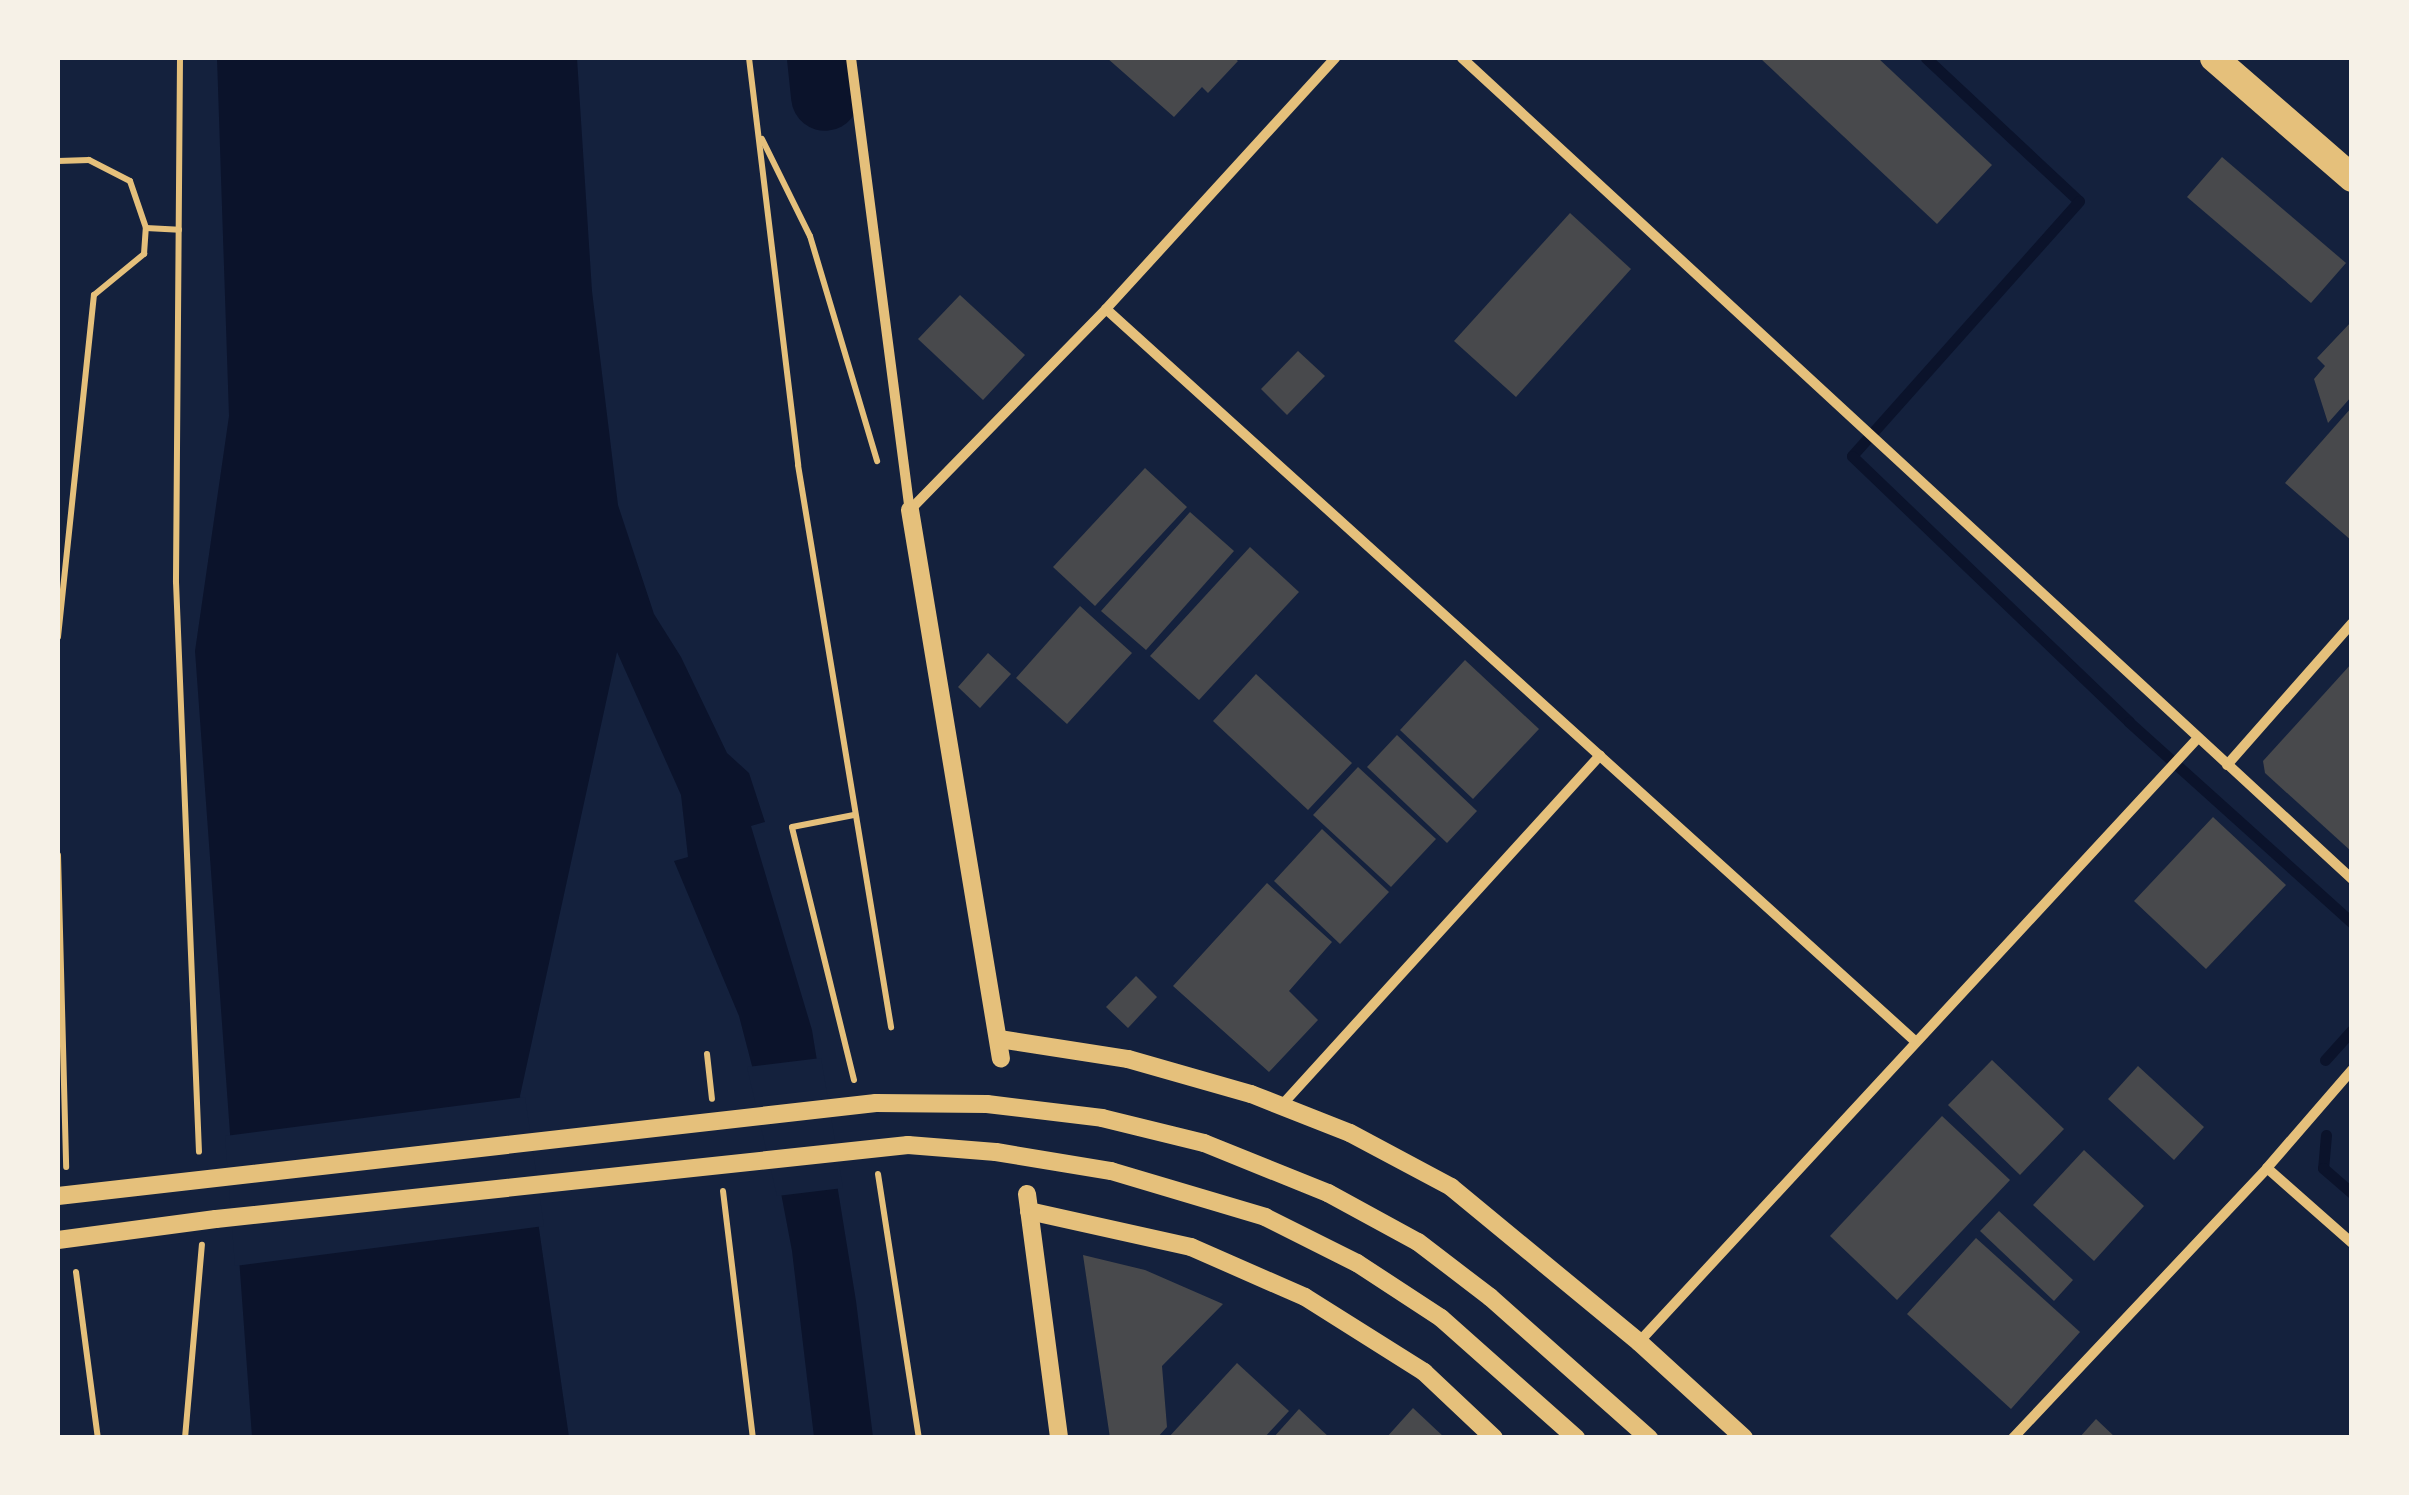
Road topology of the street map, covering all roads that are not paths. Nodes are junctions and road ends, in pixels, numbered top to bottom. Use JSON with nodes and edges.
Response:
{"nodes":[{"id":1,"x":850,"y":58,"type":"edge"},
{"id":2,"x":1335,"y":58,"type":"edge"},
{"id":3,"x":1462,"y":58,"type":"edge"},
{"id":4,"x":2214,"y":58,"type":"edge"},
{"id":5,"x":2352,"y":178,"type":"edge"},
{"id":6,"x":1106,"y":309,"type":"junction"},
{"id":7,"x":910,"y":510,"type":"junction"},
{"id":8,"x":2352,"y":622,"type":"edge"},
{"id":9,"x":2197,"y":738,"type":"junction"},
{"id":10,"x":1600,"y":755,"type":"junction"},
{"id":11,"x":2227,"y":765,"type":"junction"},
{"id":12,"x":2352,"y":879,"type":"edge"},
{"id":13,"x":998,"y":1039,"type":"junction"},
{"id":14,"x":1916,"y":1042,"type":"junction"},
{"id":15,"x":1002,"y":1059,"type":"dead end"},
{"id":16,"x":2352,"y":1070,"type":"edge"},
{"id":17,"x":1280,"y":1106,"type":"junction"},
{"id":18,"x":2267,"y":1168,"type":"junction"},
{"id":19,"x":58,"y":1196,"type":"edge"},
{"id":20,"x":58,"y":1240,"type":"edge"},
{"id":21,"x":2352,"y":1243,"type":"edge"},
{"id":22,"x":1639,"y":1342,"type":"junction"},
{"id":23,"x":1059,"y":1438,"type":"edge"},
{"id":24,"x":1494,"y":1438,"type":"edge"},
{"id":25,"x":1576,"y":1438,"type":"edge"},
{"id":26,"x":1648,"y":1438,"type":"edge"},
{"id":27,"x":1744,"y":1438,"type":"edge"},
{"id":28,"x":2013,"y":1438,"type":"edge"}],
"edges":[{"from":1,"to":7,"type":"street"},
{"from":2,"to":6,"type":"street"},
{"from":3,"to":9,"type":"street"},
{"from":4,"to":5,"type":"highway"},
{"from":6,"to":7,"type":"street"},
{"from":6,"to":10,"type":"street"},
{"from":7,"to":13,"type":"street"},
{"from":8,"to":11,"type":"street"},
{"from":9,"to":11,"type":"street"},
{"from":9,"to":14,"type":"street"},
{"from":10,"to":14,"type":"street"},
{"from":10,"to":17,"type":"street"},
{"from":11,"to":12,"type":"street"},
{"from":13,"to":15,"type":"street"},
{"from":13,"to":17,"type":"street"},
{"from":14,"to":22,"type":"street"},
{"from":16,"to":18,"type":"street"},
{"from":17,"to":22,"type":"street"},
{"from":18,"to":21,"type":"street"},
{"from":18,"to":28,"type":"street"},
{"from":19,"to":26,"type":"street"},
{"from":20,"to":25,"type":"street"},
{"from":22,"to":27,"type":"street"},
{"from":23,"to":24,"type":"street"}]}
